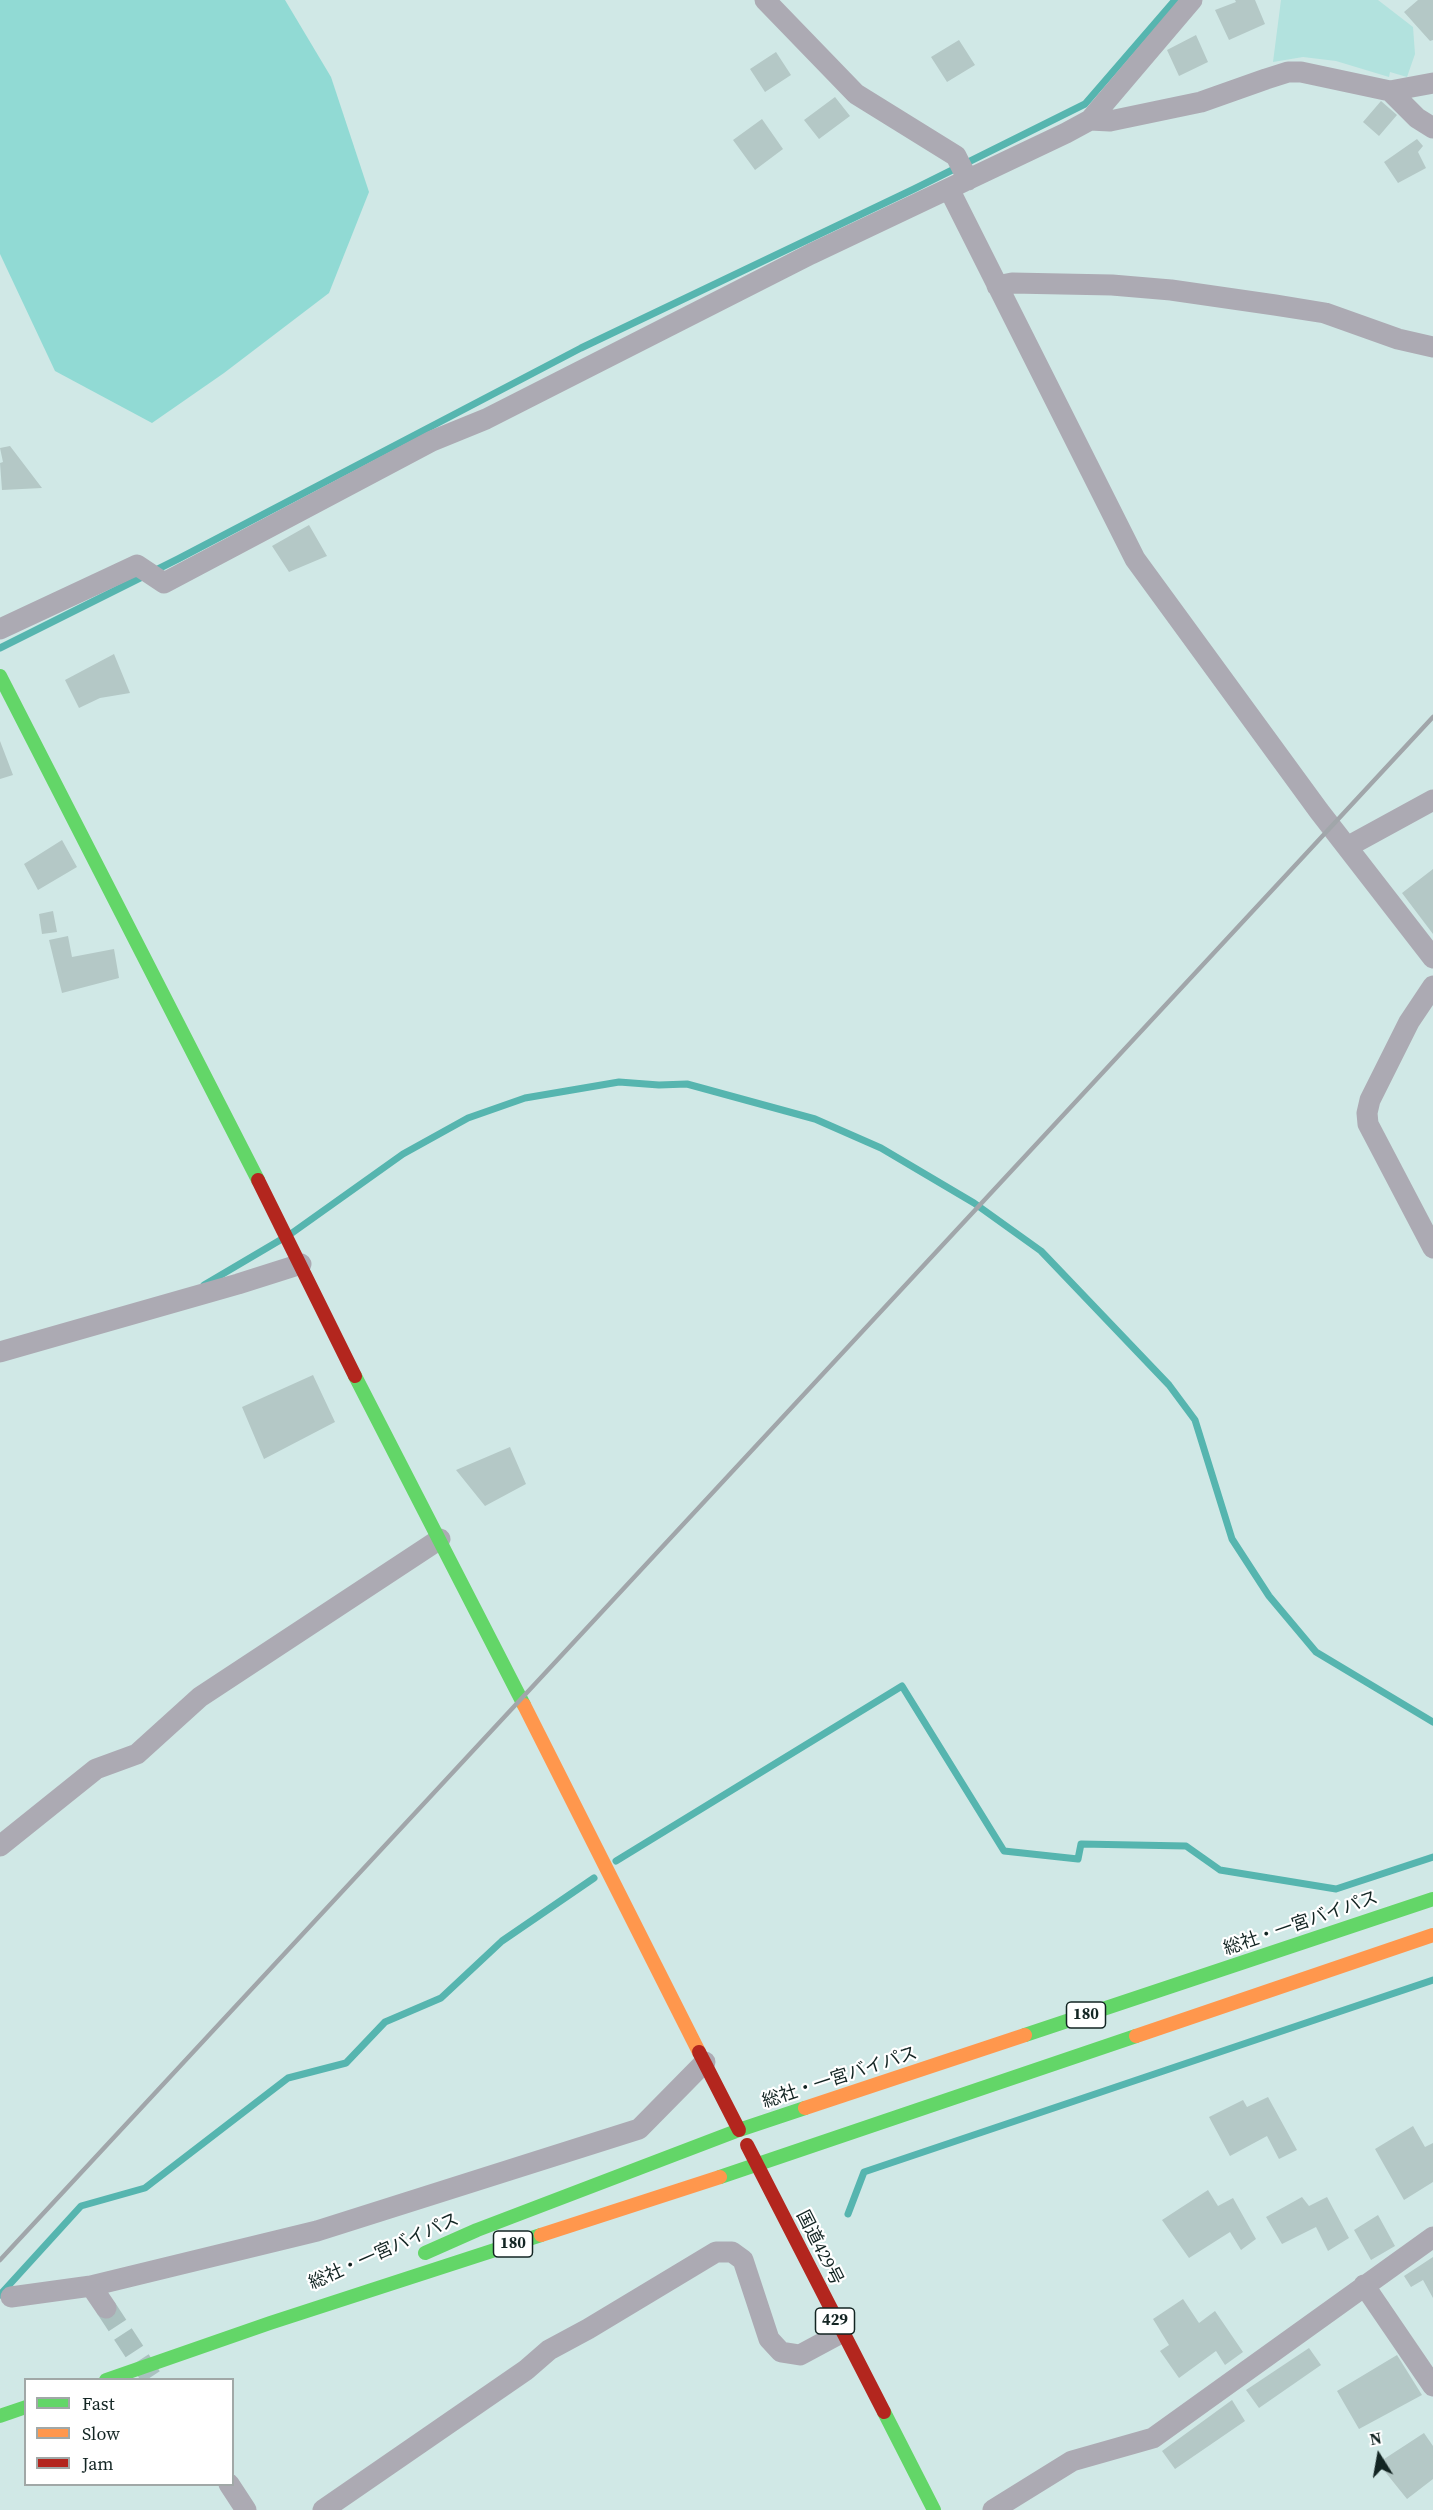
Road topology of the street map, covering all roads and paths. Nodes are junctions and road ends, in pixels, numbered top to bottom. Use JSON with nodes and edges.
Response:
{"nodes":[{"id":1,"x":765,"y":0,"type":"edge"},
{"id":2,"x":1192,"y":0,"type":"edge"},
{"id":3,"x":1433,"y":83,"type":"edge"},
{"id":4,"x":1390,"y":91,"type":"junction"},
{"id":5,"x":1090,"y":120,"type":"junction"},
{"id":6,"x":1433,"y":128,"type":"edge"},
{"id":7,"x":959,"y":174,"type":"junction"},
{"id":8,"x":998,"y":286,"type":"junction"},
{"id":9,"x":1433,"y":347,"type":"edge"},
{"id":10,"x":0,"y":629,"type":"edge"},
{"id":11,"x":0,"y":676,"type":"edge"},
{"id":12,"x":1433,"y":800,"type":"edge"},
{"id":13,"x":1347,"y":847,"type":"junction"},
{"id":14,"x":1433,"y":958,"type":"edge"},
{"id":15,"x":1433,"y":986,"type":"edge"},
{"id":16,"x":1433,"y":1248,"type":"edge"},
{"id":17,"x":298,"y":1259,"type":"junction"},
{"id":18,"x":0,"y":1352,"type":"edge"},
{"id":19,"x":440,"y":1539,"type":"junction"},
{"id":20,"x":0,"y":1846,"type":"edge"},
{"id":21,"x":1433,"y":1899,"type":"edge"},
{"id":22,"x":1433,"y":1935,"type":"edge"},
{"id":23,"x":705,"y":2062,"type":"junction"},
{"id":24,"x":739,"y":2130,"type":"junction"},
{"id":25,"x":756,"y":2165,"type":"junction"},
{"id":26,"x":1433,"y":2237,"type":"edge"},
{"id":27,"x":411,"y":2260,"type":"dead end"},
{"id":28,"x":390,"y":2269,"type":"dead end"},
{"id":29,"x":1364,"y":2285,"type":"junction"},
{"id":30,"x":91,"y":2286,"type":"junction"},
{"id":31,"x":10,"y":2297,"type":"dead end"},
{"id":32,"x":106,"y":2308,"type":"tunnel mouth"},
{"id":33,"x":270,"y":2323,"type":"junction"},
{"id":34,"x":841,"y":2333,"type":"junction"},
{"id":35,"x":109,"y":2378,"type":"edge"},
{"id":36,"x":1433,"y":2386,"type":"edge"},
{"id":37,"x":24,"y":2408,"type":"edge"},
{"id":38,"x":0,"y":2416,"type":"edge"},
{"id":39,"x":230,"y":2486,"type":"edge"},
{"id":40,"x":246,"y":2510,"type":"edge"},
{"id":41,"x":323,"y":2510,"type":"edge"},
{"id":42,"x":934,"y":2510,"type":"edge"},
{"id":43,"x":993,"y":2510,"type":"edge"}],
"edges":[{"from":1,"to":7,"type":"street"},
{"from":2,"to":5,"type":"street"},
{"from":3,"to":4,"type":"street"},
{"from":4,"to":5,"type":"street"},
{"from":4,"to":6,"type":"street"},
{"from":5,"to":7,"type":"street"},
{"from":7,"to":8,"type":"street"},
{"from":7,"to":10,"type":"street"},
{"from":8,"to":9,"type":"street"},
{"from":8,"to":13,"type":"street"},
{"from":11,"to":17,"type":"main road","name":"国道429号"},
{"from":12,"to":13,"type":"street"},
{"from":13,"to":14,"type":"street"},
{"from":15,"to":16,"type":"street"},
{"from":17,"to":18,"type":"street"},
{"from":17,"to":19,"type":"main road","name":"国道429号"},
{"from":19,"to":20,"type":"street"},
{"from":19,"to":23,"type":"main road","name":"国道429号"},
{"from":21,"to":24,"type":"main road","name":"総社・一宮バイパス","number":"180"},
{"from":22,"to":25,"type":"main road","name":"総社・一宮バイパス","number":"180"},
{"from":23,"to":24,"type":"main road","name":"国道429号"},
{"from":23,"to":30,"type":"street"},
{"from":24,"to":25,"type":"main road","name":"国道429号","number":"429"},
{"from":24,"to":27,"type":"main road","name":"総社・一宮バイパス","number":"180"},
{"from":25,"to":33,"type":"main road","name":"総社・一宮バイパス","number":"180"},
{"from":25,"to":34,"type":"main road","name":"国道429号","number":"429"},
{"from":26,"to":29,"type":"street"},
{"from":28,"to":33,"type":"main road","name":"総社・一宮バイパス","number":"180"},
{"from":29,"to":36,"type":"street"},
{"from":29,"to":43,"type":"street"},
{"from":30,"to":31,"type":"street"},
{"from":30,"to":32,"type":"street"},
{"from":33,"to":35,"type":"main road","name":"総社・一宮バイパス","number":"180"},
{"from":34,"to":41,"type":"street"},
{"from":34,"to":42,"type":"main road","name":"国道429号","number":"429"},
{"from":37,"to":38,"type":"main road"},
{"from":39,"to":40,"type":"street"}]}
